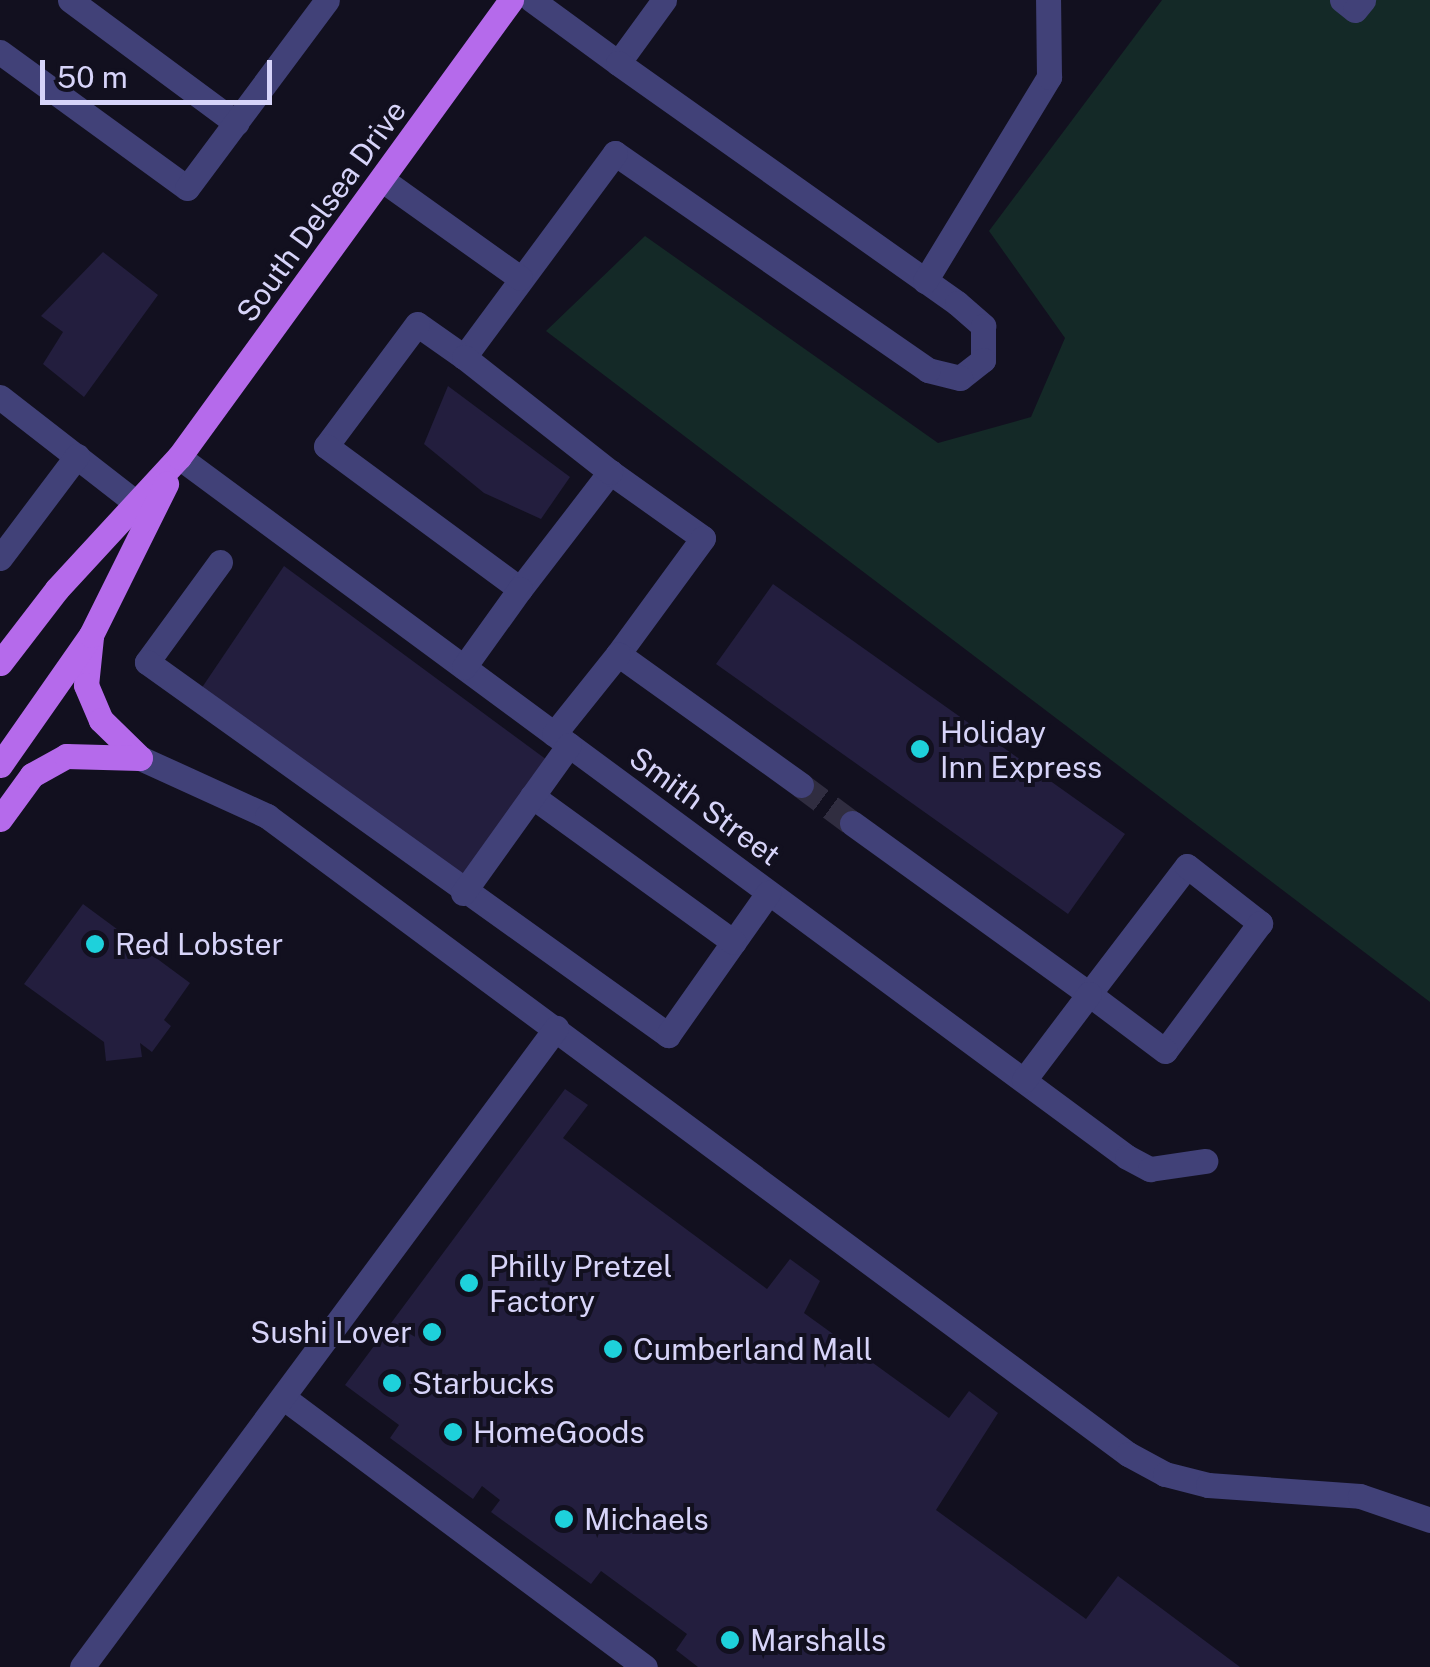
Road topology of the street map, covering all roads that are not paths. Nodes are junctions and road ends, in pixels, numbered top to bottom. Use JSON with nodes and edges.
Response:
{"nodes":[{"id":1,"x":70,"y":0,"type":"edge"},
{"id":2,"x":327,"y":0,"type":"edge"},
{"id":3,"x":511,"y":0,"type":"edge"},
{"id":4,"x":532,"y":0,"type":"edge"},
{"id":5,"x":664,"y":0,"type":"edge"},
{"id":6,"x":1048,"y":0,"type":"edge"},
{"id":7,"x":1342,"y":0,"type":"edge"},
{"id":8,"x":1363,"y":0,"type":"edge"},
{"id":9,"x":0,"y":52,"type":"edge"},
{"id":10,"x":618,"y":63,"type":"junction"},
{"id":11,"x":236,"y":123,"type":"junction"},
{"id":12,"x":384,"y":181,"type":"junction"},
{"id":13,"x":520,"y":278,"type":"junction"},
{"id":14,"x":925,"y":280,"type":"junction"},
{"id":15,"x":464,"y":357,"type":"junction"},
{"id":16,"x":0,"y":397,"type":"edge"},
{"id":17,"x":77,"y":456,"type":"junction"},
{"id":18,"x":179,"y":457,"type":"junction"},
{"id":19,"x":610,"y":472,"type":"junction"},
{"id":20,"x":136,"y":503,"type":"junction"},
{"id":21,"x":0,"y":558,"type":"edge"},
{"id":22,"x":220,"y":562,"type":"dead end"},
{"id":23,"x":520,"y":589,"type":"junction"},
{"id":24,"x":91,"y":635,"type":"junction"},
{"id":25,"x":618,"y":654,"type":"junction"},
{"id":26,"x":0,"y":663,"type":"edge"},
{"id":27,"x":464,"y":667,"type":"junction"},
{"id":28,"x":562,"y":740,"type":"junction"},
{"id":29,"x":140,"y":758,"type":"junction"},
{"id":30,"x":0,"y":765,"type":"edge"},
{"id":31,"x":801,"y":785,"type":"tunnel mouth"},
{"id":32,"x":532,"y":796,"type":"junction"},
{"id":33,"x":0,"y":819,"type":"edge"},
{"id":34,"x":852,"y":823,"type":"tunnel mouth"},
{"id":35,"x":768,"y":892,"type":"junction"},
{"id":36,"x":464,"y":893,"type":"junction"},
{"id":37,"x":734,"y":942,"type":"junction"},
{"id":38,"x":1089,"y":994,"type":"junction"},
{"id":39,"x":556,"y":1028,"type":"junction"},
{"id":40,"x":1024,"y":1080,"type":"junction"},
{"id":41,"x":1205,"y":1162,"type":"dead end"},
{"id":42,"x":284,"y":1398,"type":"junction"},
{"id":43,"x":1430,"y":1520,"type":"edge"},
{"id":44,"x":82,"y":1667,"type":"edge"},
{"id":45,"x":645,"y":1667,"type":"edge"}],
"edges":[{"from":1,"to":11,"type":"street"},
{"from":2,"to":11,"type":"street"},
{"from":3,"to":12,"type":"main road","name":"South Delsea Drive"},
{"from":4,"to":10,"type":"street"},
{"from":5,"to":10,"type":"street"},
{"from":6,"to":14,"type":"street"},
{"from":7,"to":8,"type":"street"},
{"from":9,"to":11,"type":"street"},
{"from":10,"to":14,"type":"street"},
{"from":12,"to":13,"type":"street"},
{"from":12,"to":18,"type":"main road","name":"South Delsea Drive"},
{"from":13,"to":14,"type":"street"},
{"from":13,"to":15,"type":"street"},
{"from":15,"to":19,"type":"street"},
{"from":15,"to":23,"type":"street"},
{"from":16,"to":17,"type":"street"},
{"from":17,"to":20,"type":"street"},
{"from":17,"to":21,"type":"street"},
{"from":18,"to":20,"type":"main road","name":"South Delsea Drive"},
{"from":18,"to":24,"type":"main road","name":"South Delsea Drive"},
{"from":18,"to":27,"type":"street","name":"Smith Street"},
{"from":19,"to":23,"type":"street"},
{"from":19,"to":25,"type":"street"},
{"from":20,"to":26,"type":"main road","name":"South Delsea Drive"},
{"from":22,"to":36,"type":"street"},
{"from":23,"to":27,"type":"street"},
{"from":24,"to":29,"type":"main road"},
{"from":24,"to":30,"type":"main road","name":"South Delsea Drive"},
{"from":25,"to":28,"type":"street"},
{"from":25,"to":31,"type":"street"},
{"from":27,"to":28,"type":"street","name":"Smith Street"},
{"from":28,"to":32,"type":"street"},
{"from":28,"to":35,"type":"street","name":"Smith Street"},
{"from":29,"to":33,"type":"main road"},
{"from":29,"to":39,"type":"street"},
{"from":32,"to":36,"type":"street"},
{"from":32,"to":37,"type":"street"},
{"from":34,"to":38,"type":"street"},
{"from":35,"to":37,"type":"street"},
{"from":35,"to":40,"type":"street","name":"Smith Street"},
{"from":36,"to":37,"type":"street"},
{"from":38,"to":38,"type":"street"},
{"from":38,"to":40,"type":"street"},
{"from":39,"to":42,"type":"street"},
{"from":39,"to":43,"type":"street"},
{"from":40,"to":41,"type":"street","name":"Smith Street"},
{"from":42,"to":44,"type":"street"},
{"from":42,"to":45,"type":"street"}]}
